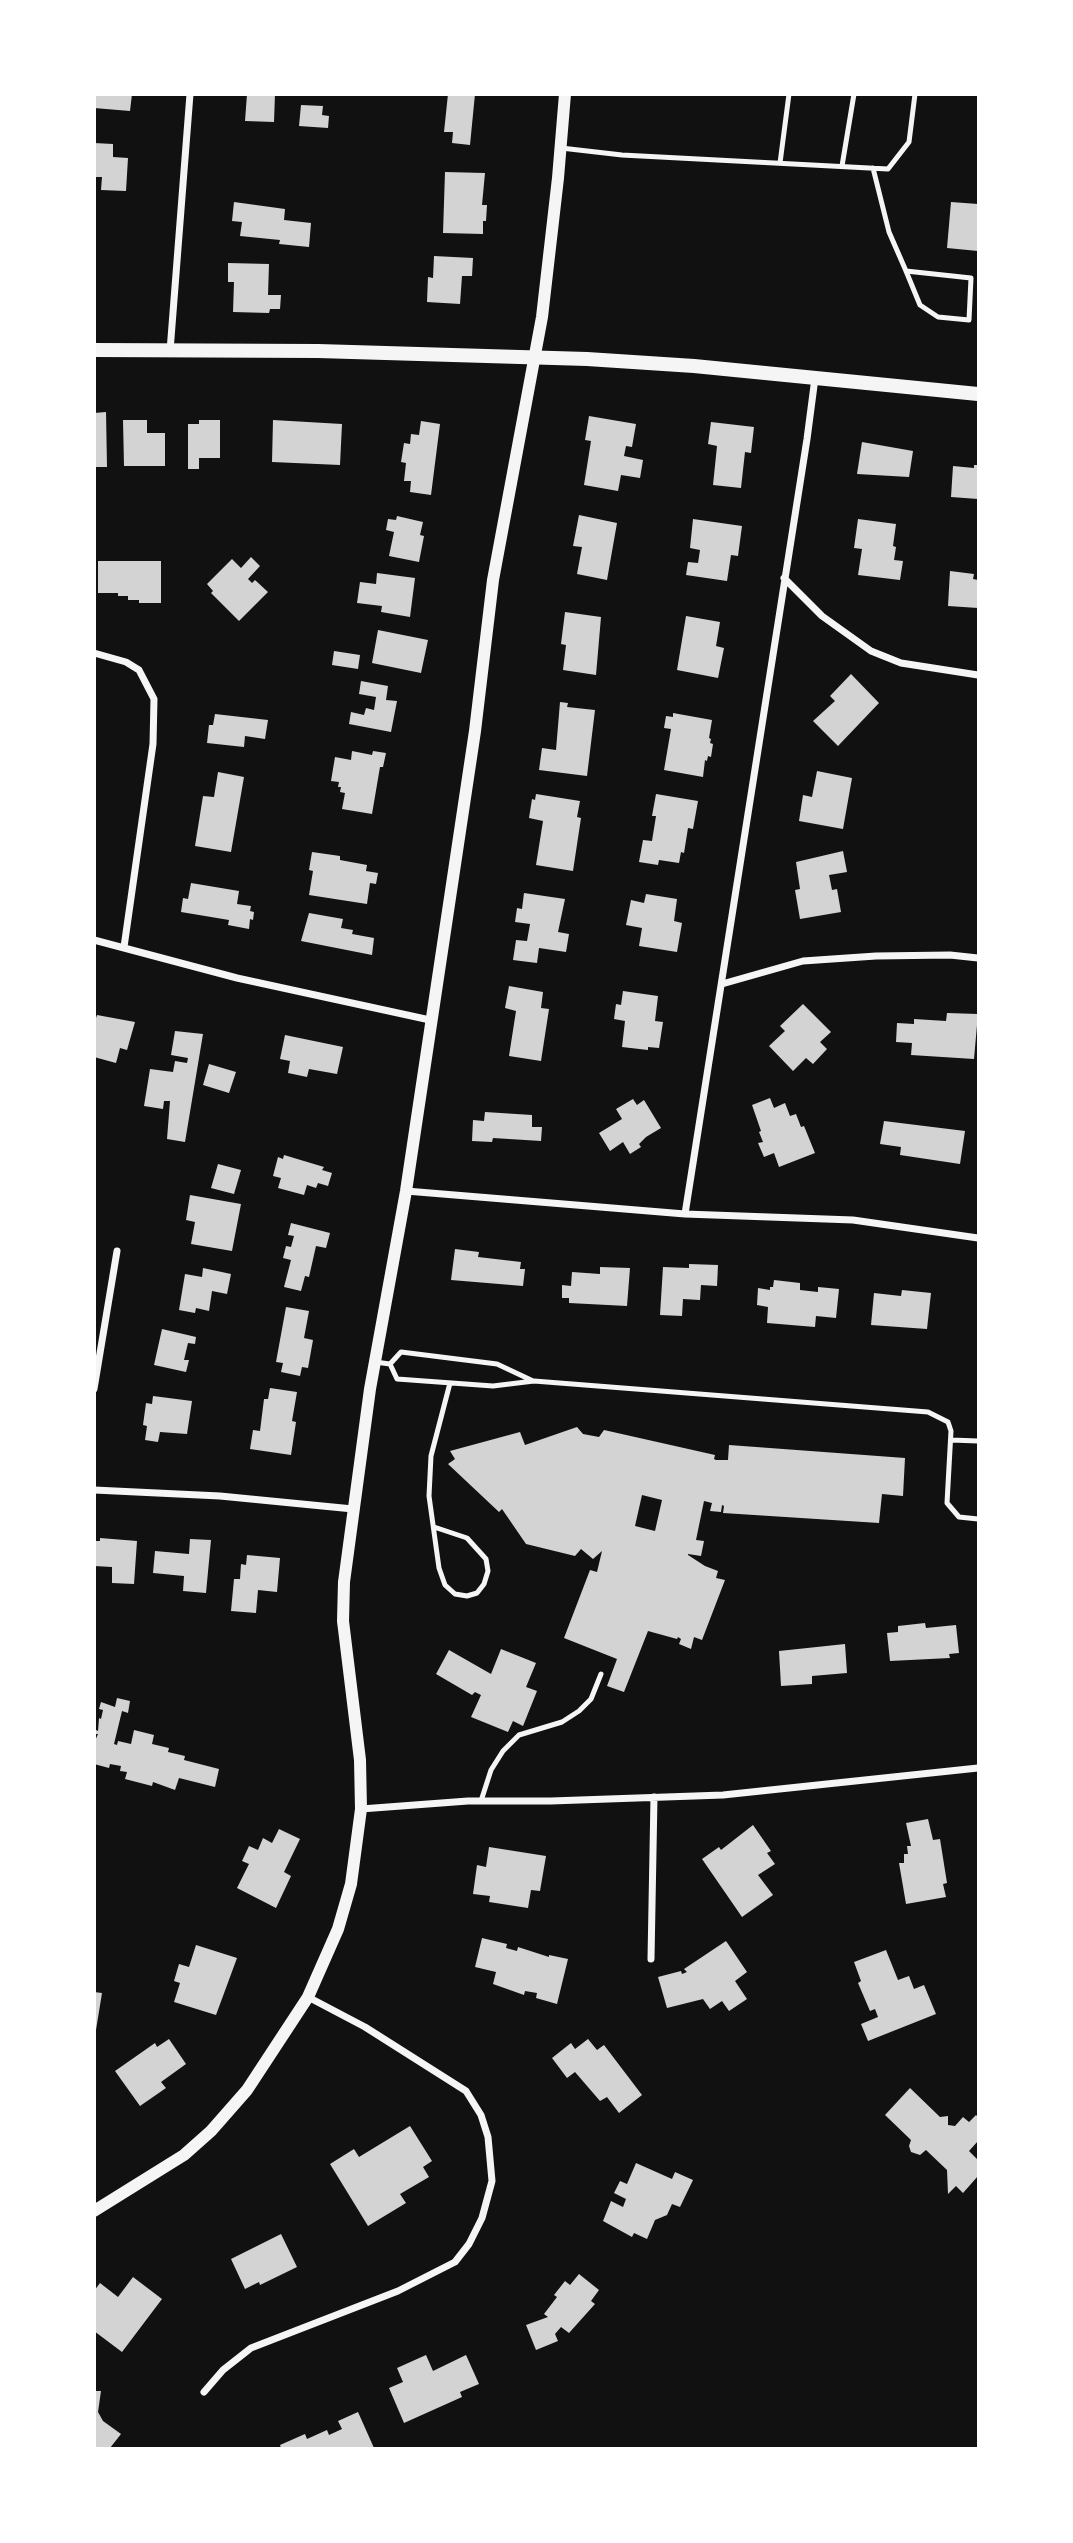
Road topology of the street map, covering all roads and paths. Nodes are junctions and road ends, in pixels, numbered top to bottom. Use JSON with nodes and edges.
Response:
{"nodes":[{"id":1,"x":190,"y":94,"type":"edge"},
{"id":2,"x":565,"y":94,"type":"edge"},
{"id":3,"x":789,"y":94,"type":"edge"},
{"id":4,"x":853,"y":94,"type":"edge"},
{"id":5,"x":915,"y":94,"type":"edge"},
{"id":6,"x":561,"y":148,"type":"junction"},
{"id":7,"x":780,"y":163,"type":"junction"},
{"id":8,"x":842,"y":166,"type":"junction"},
{"id":9,"x":873,"y":168,"type":"junction"},
{"id":10,"x":906,"y":271,"type":"junction"},
{"id":11,"x":94,"y":350,"type":"edge"},
{"id":12,"x":170,"y":351,"type":"junction"},
{"id":13,"x":534,"y":357,"type":"junction"},
{"id":14,"x":815,"y":377,"type":"junction"},
{"id":15,"x":978,"y":394,"type":"edge"},
{"id":16,"x":784,"y":578,"type":"junction"},
{"id":17,"x":94,"y":653,"type":"edge"},
{"id":18,"x":978,"y":676,"type":"edge"},
{"id":19,"x":94,"y":940,"type":"edge"},
{"id":20,"x":124,"y":947,"type":"junction"},
{"id":21,"x":978,"y":958,"type":"edge"},
{"id":22,"x":722,"y":984,"type":"junction"},
{"id":23,"x":430,"y":1020,"type":"junction"},
{"id":24,"x":406,"y":1191,"type":"junction"},
{"id":25,"x":685,"y":1214,"type":"junction"},
{"id":26,"x":978,"y":1238,"type":"edge"},
{"id":27,"x":117,"y":1251,"type":"dead end"},
{"id":28,"x":375,"y":1363,"type":"junction"},
{"id":29,"x":390,"y":1363,"type":"junction"},
{"id":30,"x":534,"y":1381,"type":"junction"},
{"id":31,"x":450,"y":1383,"type":"junction"},
{"id":32,"x":94,"y":1389,"type":"edge"},
{"id":33,"x":951,"y":1440,"type":"junction"},
{"id":34,"x":978,"y":1441,"type":"edge"},
{"id":35,"x":94,"y":1490,"type":"edge"},
{"id":36,"x":354,"y":1509,"type":"junction"},
{"id":37,"x":978,"y":1519,"type":"edge"},
{"id":38,"x":434,"y":1527,"type":"junction"},
{"id":39,"x":601,"y":1674,"type":"dead end"},
{"id":40,"x":978,"y":1768,"type":"edge"},
{"id":41,"x":654,"y":1797,"type":"junction"},
{"id":42,"x":481,"y":1801,"type":"junction"},
{"id":43,"x":361,"y":1809,"type":"junction"},
{"id":44,"x":651,"y":1959,"type":"dead end"},
{"id":45,"x":309,"y":1997,"type":"junction"},
{"id":46,"x":94,"y":2211,"type":"edge"},
{"id":47,"x":204,"y":2392,"type":"dead end"}],
"edges":[{"from":1,"to":12,"type":"street"},
{"from":2,"to":6,"type":"street"},
{"from":3,"to":7,"type":"lane"},
{"from":4,"to":8,"type":"lane"},
{"from":5,"to":9,"type":"lane"},
{"from":6,"to":7,"type":"lane"},
{"from":6,"to":13,"type":"street"},
{"from":7,"to":8,"type":"lane"},
{"from":8,"to":9,"type":"lane"},
{"from":9,"to":10,"type":"lane"},
{"from":10,"to":10,"type":"lane"},
{"from":11,"to":12,"type":"main road"},
{"from":12,"to":13,"type":"main road"},
{"from":13,"to":14,"type":"main road"},
{"from":13,"to":23,"type":"street"},
{"from":14,"to":15,"type":"main road"},
{"from":14,"to":16,"type":"street"},
{"from":16,"to":18,"type":"street"},
{"from":16,"to":22,"type":"street"},
{"from":17,"to":20,"type":"street"},
{"from":19,"to":20,"type":"street"},
{"from":20,"to":23,"type":"street"},
{"from":21,"to":22,"type":"street"},
{"from":22,"to":25,"type":"street"},
{"from":23,"to":24,"type":"street"},
{"from":24,"to":25,"type":"street"},
{"from":24,"to":28,"type":"street"},
{"from":25,"to":26,"type":"street"},
{"from":27,"to":32,"type":"street"},
{"from":28,"to":29,"type":"lane"},
{"from":28,"to":36,"type":"street"},
{"from":29,"to":30,"type":"lane"},
{"from":29,"to":31,"type":"lane"},
{"from":30,"to":31,"type":"lane"},
{"from":30,"to":33,"type":"lane"},
{"from":31,"to":38,"type":"lane"},
{"from":33,"to":34,"type":"lane"},
{"from":33,"to":37,"type":"lane"},
{"from":35,"to":36,"type":"street"},
{"from":36,"to":43,"type":"street"},
{"from":38,"to":38,"type":"lane"},
{"from":39,"to":42,"type":"lane"},
{"from":40,"to":41,"type":"street"},
{"from":41,"to":42,"type":"street"},
{"from":41,"to":44,"type":"street"},
{"from":42,"to":43,"type":"street"},
{"from":43,"to":45,"type":"street"},
{"from":45,"to":46,"type":"street"},
{"from":45,"to":47,"type":"street"}]}
